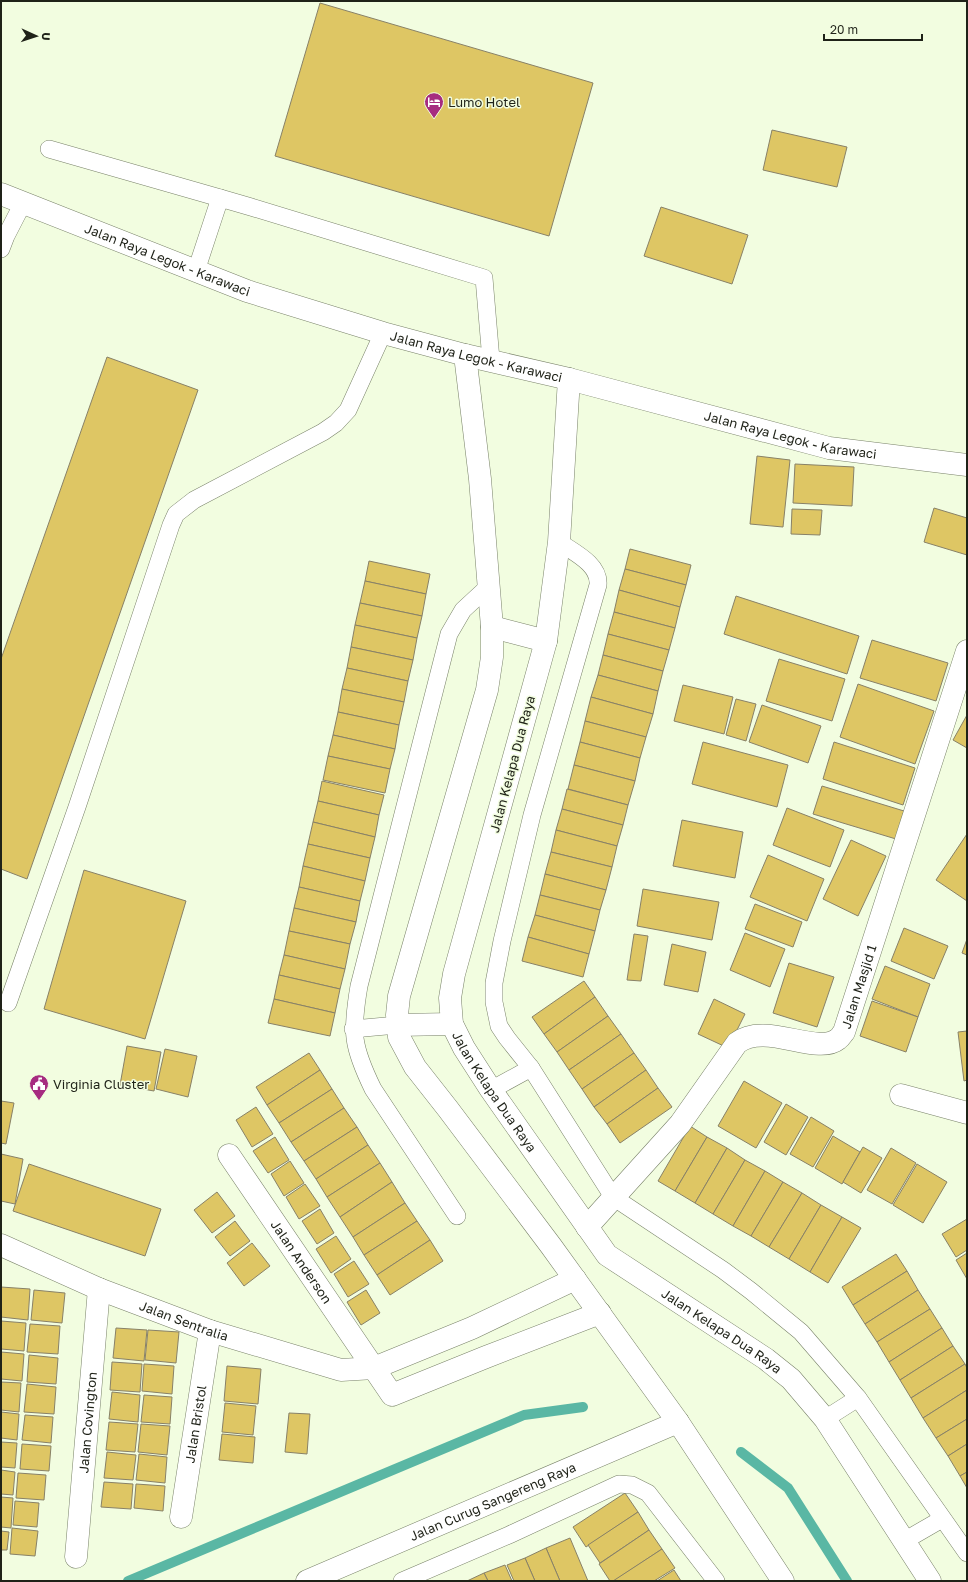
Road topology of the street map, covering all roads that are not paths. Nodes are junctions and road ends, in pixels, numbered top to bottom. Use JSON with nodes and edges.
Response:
{"nodes":[{"id":1,"x":49,"y":149,"type":"dead end"},
{"id":2,"x":1,"y":194,"type":"edge"},
{"id":3,"x":220,"y":198,"type":"junction"},
{"id":4,"x":23,"y":203,"type":"junction"},
{"id":5,"x":1,"y":249,"type":"edge"},
{"id":6,"x":196,"y":271,"type":"junction"},
{"id":7,"x":383,"y":334,"type":"junction"},
{"id":8,"x":464,"y":355,"type":"junction"},
{"id":9,"x":491,"y":360,"type":"junction"},
{"id":10,"x":569,"y":379,"type":"junction"},
{"id":11,"x":967,"y":465,"type":"edge"},
{"id":12,"x":559,"y":542,"type":"junction"},
{"id":13,"x":489,"y":586,"type":"junction"},
{"id":14,"x":492,"y":626,"type":"junction"},
{"id":15,"x":546,"y":641,"type":"junction"},
{"id":16,"x":967,"y":651,"type":"edge"},
{"id":17,"x":8,"y":1003,"type":"dead end"},
{"id":18,"x":452,"y":1024,"type":"junction"},
{"id":19,"x":397,"y":1025,"type":"junction"},
{"id":20,"x":353,"y":1029,"type":"junction"},
{"id":21,"x":531,"y":1068,"type":"junction"},
{"id":22,"x":491,"y":1090,"type":"junction"},
{"id":23,"x":901,"y":1095,"type":"dead end"},
{"id":24,"x":967,"y":1114,"type":"edge"},
{"id":25,"x":229,"y":1155,"type":"dead end"},
{"id":26,"x":613,"y":1197,"type":"junction"},
{"id":27,"x":457,"y":1216,"type":"dead end"},
{"id":28,"x":586,"y":1227,"type":"junction"},
{"id":29,"x":1,"y":1245,"type":"edge"},
{"id":30,"x":575,"y":1279,"type":"junction"},
{"id":31,"x":99,"y":1289,"type":"junction"},
{"id":32,"x":600,"y":1313,"type":"junction"},
{"id":33,"x":210,"y":1331,"type":"junction"},
{"id":34,"x":374,"y":1368,"type":"junction"},
{"id":35,"x":858,"y":1398,"type":"junction"},
{"id":36,"x":825,"y":1419,"type":"junction"},
{"id":37,"x":678,"y":1422,"type":"junction"},
{"id":38,"x":181,"y":1517,"type":"dead end"},
{"id":39,"x":942,"y":1519,"type":"junction"},
{"id":40,"x":904,"y":1541,"type":"junction"},
{"id":41,"x":967,"y":1553,"type":"edge"},
{"id":42,"x":76,"y":1557,"type":"dead end"},
{"id":43,"x":307,"y":1581,"type":"edge"},
{"id":44,"x":402,"y":1581,"type":"edge"},
{"id":45,"x":716,"y":1581,"type":"edge"},
{"id":46,"x":783,"y":1581,"type":"edge"},
{"id":47,"x":930,"y":1581,"type":"edge"}],
"edges":[{"from":1,"to":3,"type":"lane"},
{"from":2,"to":4,"type":"main road","name":"Jalan Raya Legok - Karawaci"},
{"from":3,"to":6,"type":"lane"},
{"from":3,"to":9,"type":"lane"},
{"from":4,"to":5,"type":"lane"},
{"from":4,"to":6,"type":"main road","name":"Jalan Raya Legok - Karawaci"},
{"from":6,"to":7,"type":"main road","name":"Jalan Raya Legok - Karawaci"},
{"from":7,"to":8,"type":"main road","name":"Jalan Raya Legok - Karawaci"},
{"from":7,"to":17,"type":"lane"},
{"from":8,"to":9,"type":"main road","name":"Jalan Raya Legok - Karawaci"},
{"from":8,"to":13,"type":"main road"},
{"from":9,"to":10,"type":"main road","name":"Jalan Raya Legok - Karawaci"},
{"from":10,"to":11,"type":"main road","name":"Jalan Raya Legok - Karawaci"},
{"from":10,"to":12,"type":"main road","name":"Jalan Kelapa Dua Raya"},
{"from":12,"to":15,"type":"main road","name":"Jalan Kelapa Dua Raya"},
{"from":12,"to":21,"type":"lane"},
{"from":13,"to":14,"type":"main road"},
{"from":13,"to":20,"type":"lane"},
{"from":14,"to":15,"type":"main road"},
{"from":14,"to":19,"type":"main road"},
{"from":15,"to":18,"type":"main road","name":"Jalan Kelapa Dua Raya"},
{"from":16,"to":26,"type":"main road","name":"Jalan Masjid 1"},
{"from":18,"to":19,"type":"main road"},
{"from":18,"to":22,"type":"main road","name":"Jalan Kelapa Dua Raya"},
{"from":19,"to":20,"type":"lane"},
{"from":19,"to":30,"type":"main road"},
{"from":20,"to":27,"type":"lane"},
{"from":21,"to":22,"type":"lane"},
{"from":21,"to":26,"type":"lane"},
{"from":22,"to":28,"type":"main road","name":"Jalan Kelapa Dua Raya"},
{"from":23,"to":24,"type":"main road"},
{"from":25,"to":34,"type":"main road","name":"Jalan Anderson"},
{"from":26,"to":28,"type":"main road","name":"Jalan Masjid 1"},
{"from":26,"to":35,"type":"lane"},
{"from":28,"to":36,"type":"main road","name":"Jalan Kelapa Dua Raya"},
{"from":29,"to":31,"type":"main road","name":"Jalan Sentralia"},
{"from":30,"to":32,"type":"main road"},
{"from":30,"to":34,"type":"main road","name":"Jalan Sentralia"},
{"from":31,"to":33,"type":"main road","name":"Jalan Sentralia"},
{"from":31,"to":42,"type":"main road","name":"Jalan Covington"},
{"from":32,"to":34,"type":"main road","name":"Jalan Anderson"},
{"from":32,"to":37,"type":"main road"},
{"from":33,"to":34,"type":"main road","name":"Jalan Sentralia"},
{"from":33,"to":38,"type":"main road","name":"Jalan Bristol"},
{"from":35,"to":36,"type":"lane"},
{"from":35,"to":39,"type":"lane"},
{"from":36,"to":40,"type":"main road","name":"Jalan Kelapa Dua Raya"},
{"from":37,"to":43,"type":"main road","name":"Jalan Curug Sangereng Raya"},
{"from":37,"to":46,"type":"main road"},
{"from":39,"to":40,"type":"lane"},
{"from":39,"to":41,"type":"lane"},
{"from":40,"to":47,"type":"main road","name":"Jalan Kelapa Dua Raya"},
{"from":44,"to":45,"type":"lane"}]}
